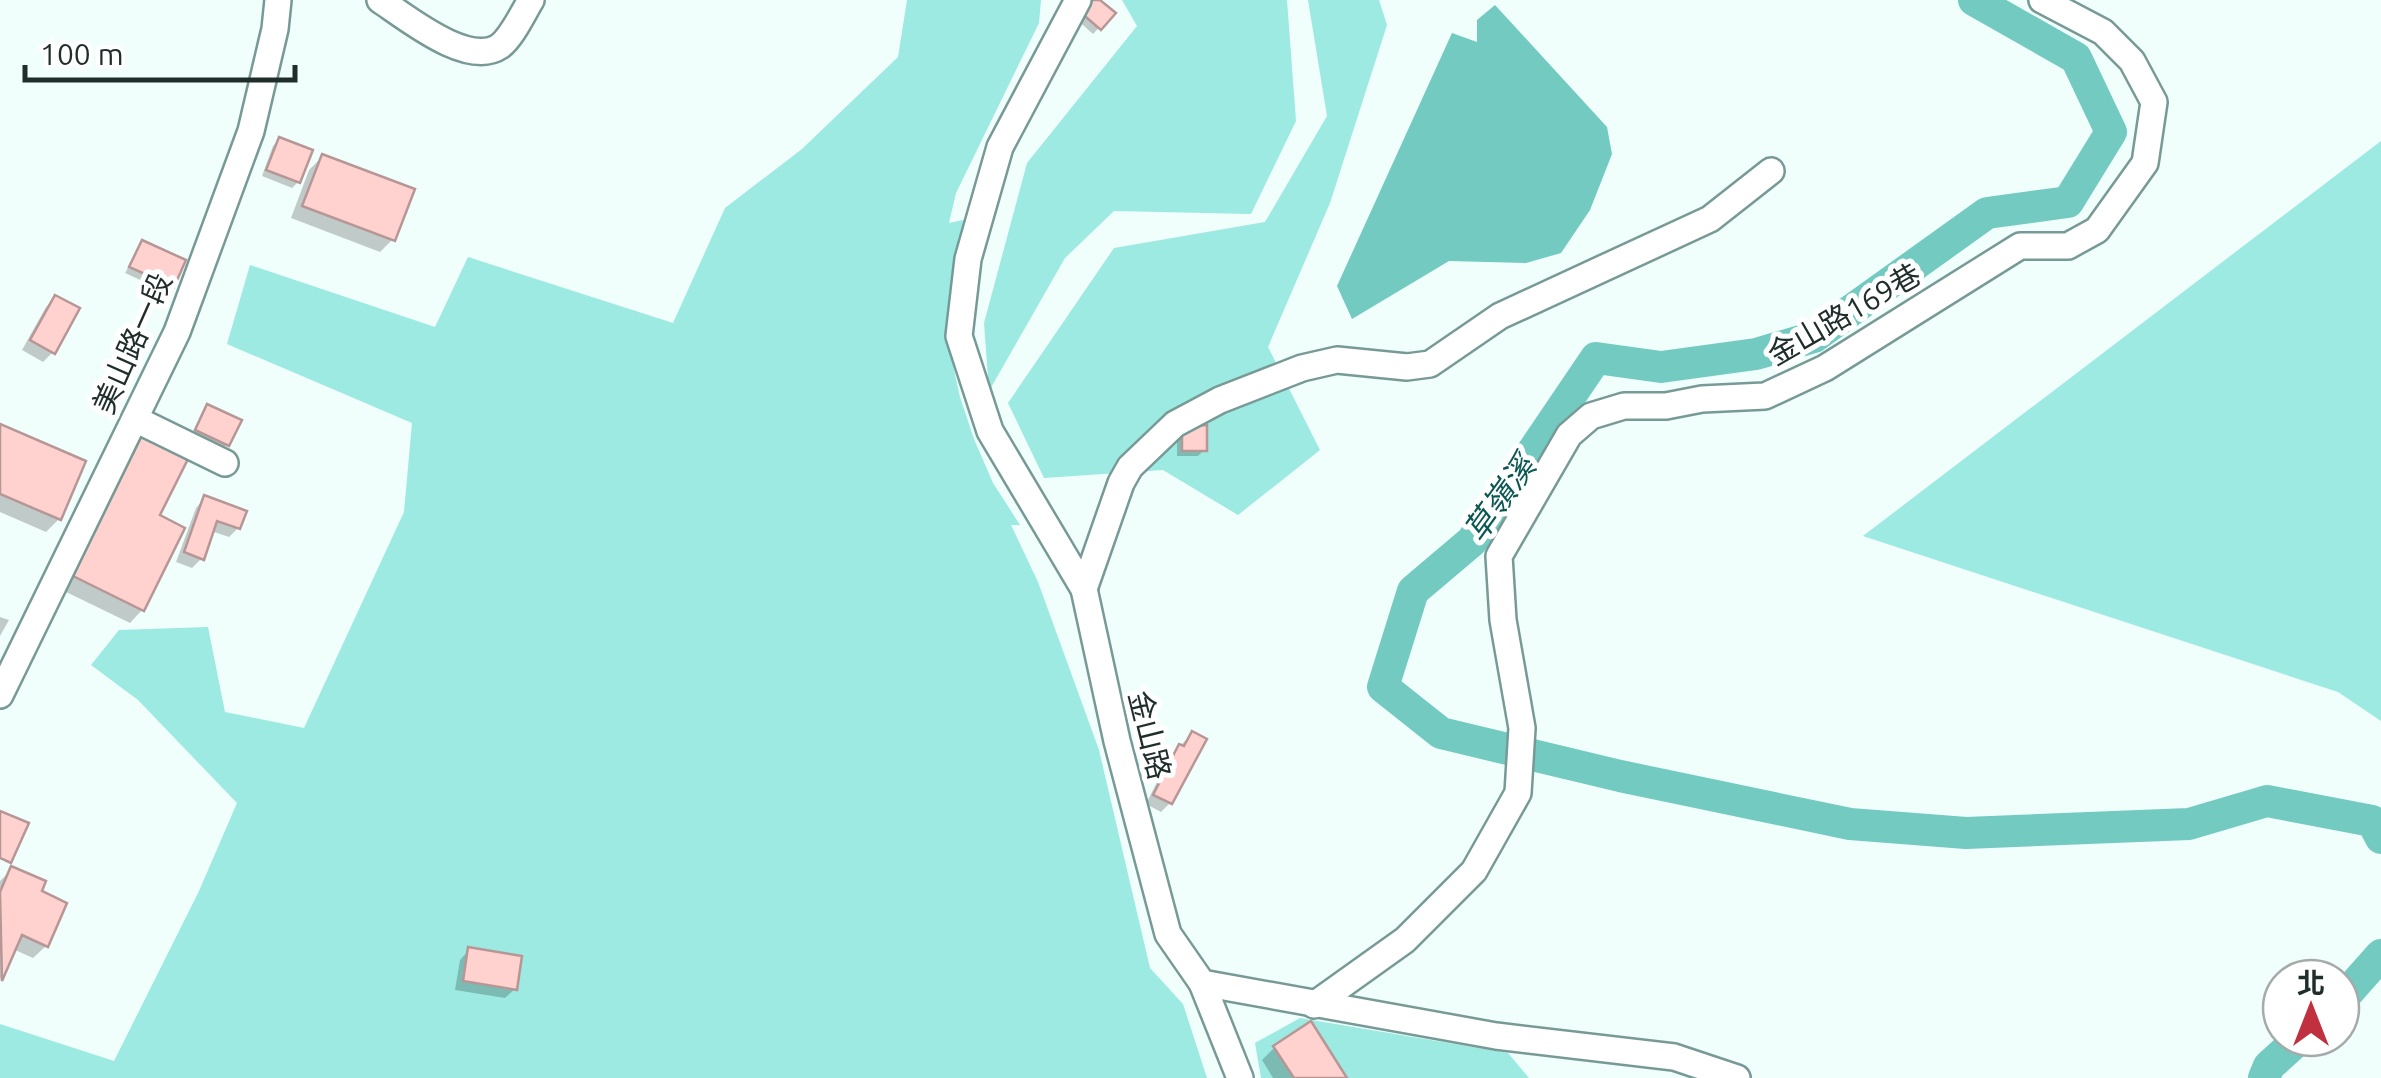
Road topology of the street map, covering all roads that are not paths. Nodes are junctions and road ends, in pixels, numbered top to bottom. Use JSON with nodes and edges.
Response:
{"nodes":[{"id":1,"x":278,"y":0,"type":"edge"},
{"id":2,"x":380,"y":0,"type":"edge"},
{"id":3,"x":531,"y":0,"type":"edge"},
{"id":4,"x":1078,"y":0,"type":"edge"},
{"id":5,"x":2042,"y":0,"type":"edge"},
{"id":6,"x":1772,"y":171,"type":"dead end"},
{"id":7,"x":135,"y":419,"type":"junction"},
{"id":8,"x":225,"y":463,"type":"dead end"},
{"id":9,"x":1084,"y":588,"type":"junction"},
{"id":10,"x":0,"y":695,"type":"edge"},
{"id":11,"x":1202,"y":983,"type":"junction"},
{"id":12,"x":1314,"y":1004,"type":"junction"},
{"id":13,"x":1240,"y":1078,"type":"edge"},
{"id":14,"x":1738,"y":1078,"type":"edge"}],
"edges":[{"from":1,"to":7,"type":"street","name":"美山路一段"},
{"from":2,"to":3,"type":"street"},
{"from":4,"to":9,"type":"street","name":"金山路"},
{"from":5,"to":12,"type":"street","name":"金山路169巷"},
{"from":6,"to":9,"type":"street"},
{"from":7,"to":8,"type":"street"},
{"from":7,"to":10,"type":"street","name":"美山路一段"},
{"from":9,"to":11,"type":"street","name":"金山路"},
{"from":11,"to":12,"type":"street"},
{"from":11,"to":13,"type":"street","name":"金山路"},
{"from":12,"to":14,"type":"street"}]}
